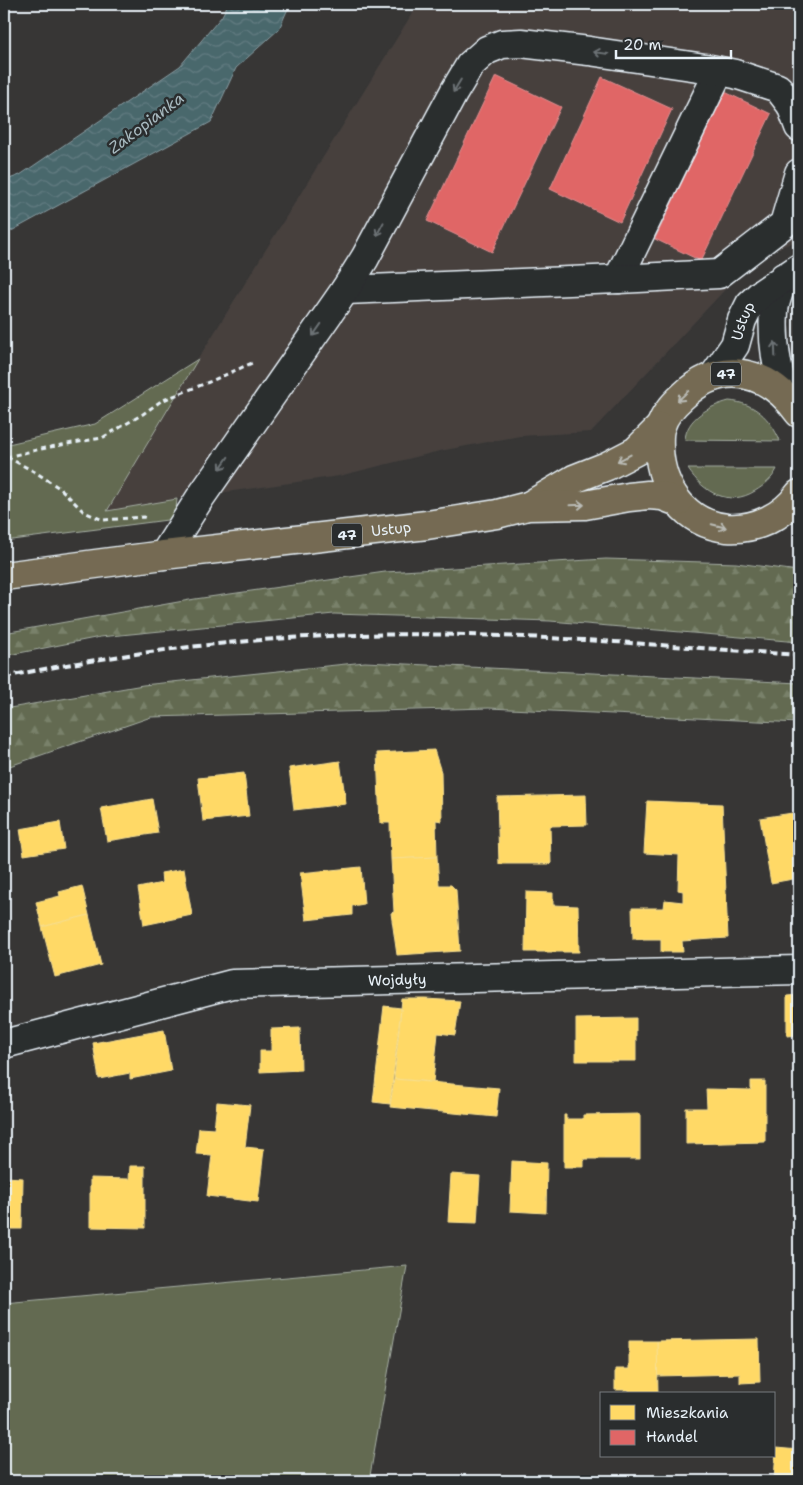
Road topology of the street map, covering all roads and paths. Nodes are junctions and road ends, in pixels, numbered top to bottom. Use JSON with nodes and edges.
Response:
{"nodes":[{"id":1,"x":727,"y":72,"type":"junction"},
{"id":2,"x":799,"y":126,"type":"edge"},
{"id":3,"x":799,"y":173,"type":"edge"},
{"id":4,"x":792,"y":272,"type":"edge"},
{"id":5,"x":618,"y":279,"type":"junction"},
{"id":6,"x":344,"y":290,"type":"junction"},
{"id":7,"x":295,"y":360,"type":"junction"},
{"id":8,"x":714,"y":377,"type":"junction"},
{"id":9,"x":792,"y":404,"type":"edge"},
{"id":10,"x":660,"y":426,"type":"junction"},
{"id":11,"x":5,"y":457,"type":"edge"},
{"id":12,"x":796,"y":501,"type":"edge"},
{"id":13,"x":678,"y":502,"type":"junction"},
{"id":14,"x":528,"y":506,"type":"junction"},
{"id":15,"x":164,"y":555,"type":"junction"},
{"id":16,"x":4,"y":576,"type":"edge"},
{"id":17,"x":799,"y":970,"type":"edge"},
{"id":18,"x":4,"y":1044,"type":"edge"}],
"edges":[{"from":1,"to":2,"type":"street"},
{"from":1,"to":5,"type":"street"},
{"from":1,"to":6,"type":"street","one_way":true},
{"from":3,"to":5,"type":"street"},
{"from":4,"to":8,"type":"street","name":"Ustup"},
{"from":9,"to":4,"type":"street","name":"Ustup","one_way":true},
{"from":5,"to":6,"type":"street"},
{"from":6,"to":7,"type":"street","one_way":true},
{"from":7,"to":11,"type":"path"},
{"from":7,"to":15,"type":"street","one_way":true},
{"from":8,"to":9,"type":"main road","number":"47"},
{"from":8,"to":10,"type":"main road","number":"47","one_way":true},
{"from":10,"to":13,"type":"main road","number":"47"},
{"from":10,"to":14,"type":"main road","name":"Ustup","number":"47","one_way":true},
{"from":11,"to":15,"type":"path"},
{"from":13,"to":12,"type":"main road","number":"47","one_way":true},
{"from":14,"to":13,"type":"main road","name":"Ustup","number":"47","one_way":true},
{"from":14,"to":15,"type":"main road","name":"Ustup","number":"47"},
{"from":15,"to":16,"type":"main road","number":"47"},
{"from":17,"to":18,"type":"street","name":"Wojdyły"}]}
